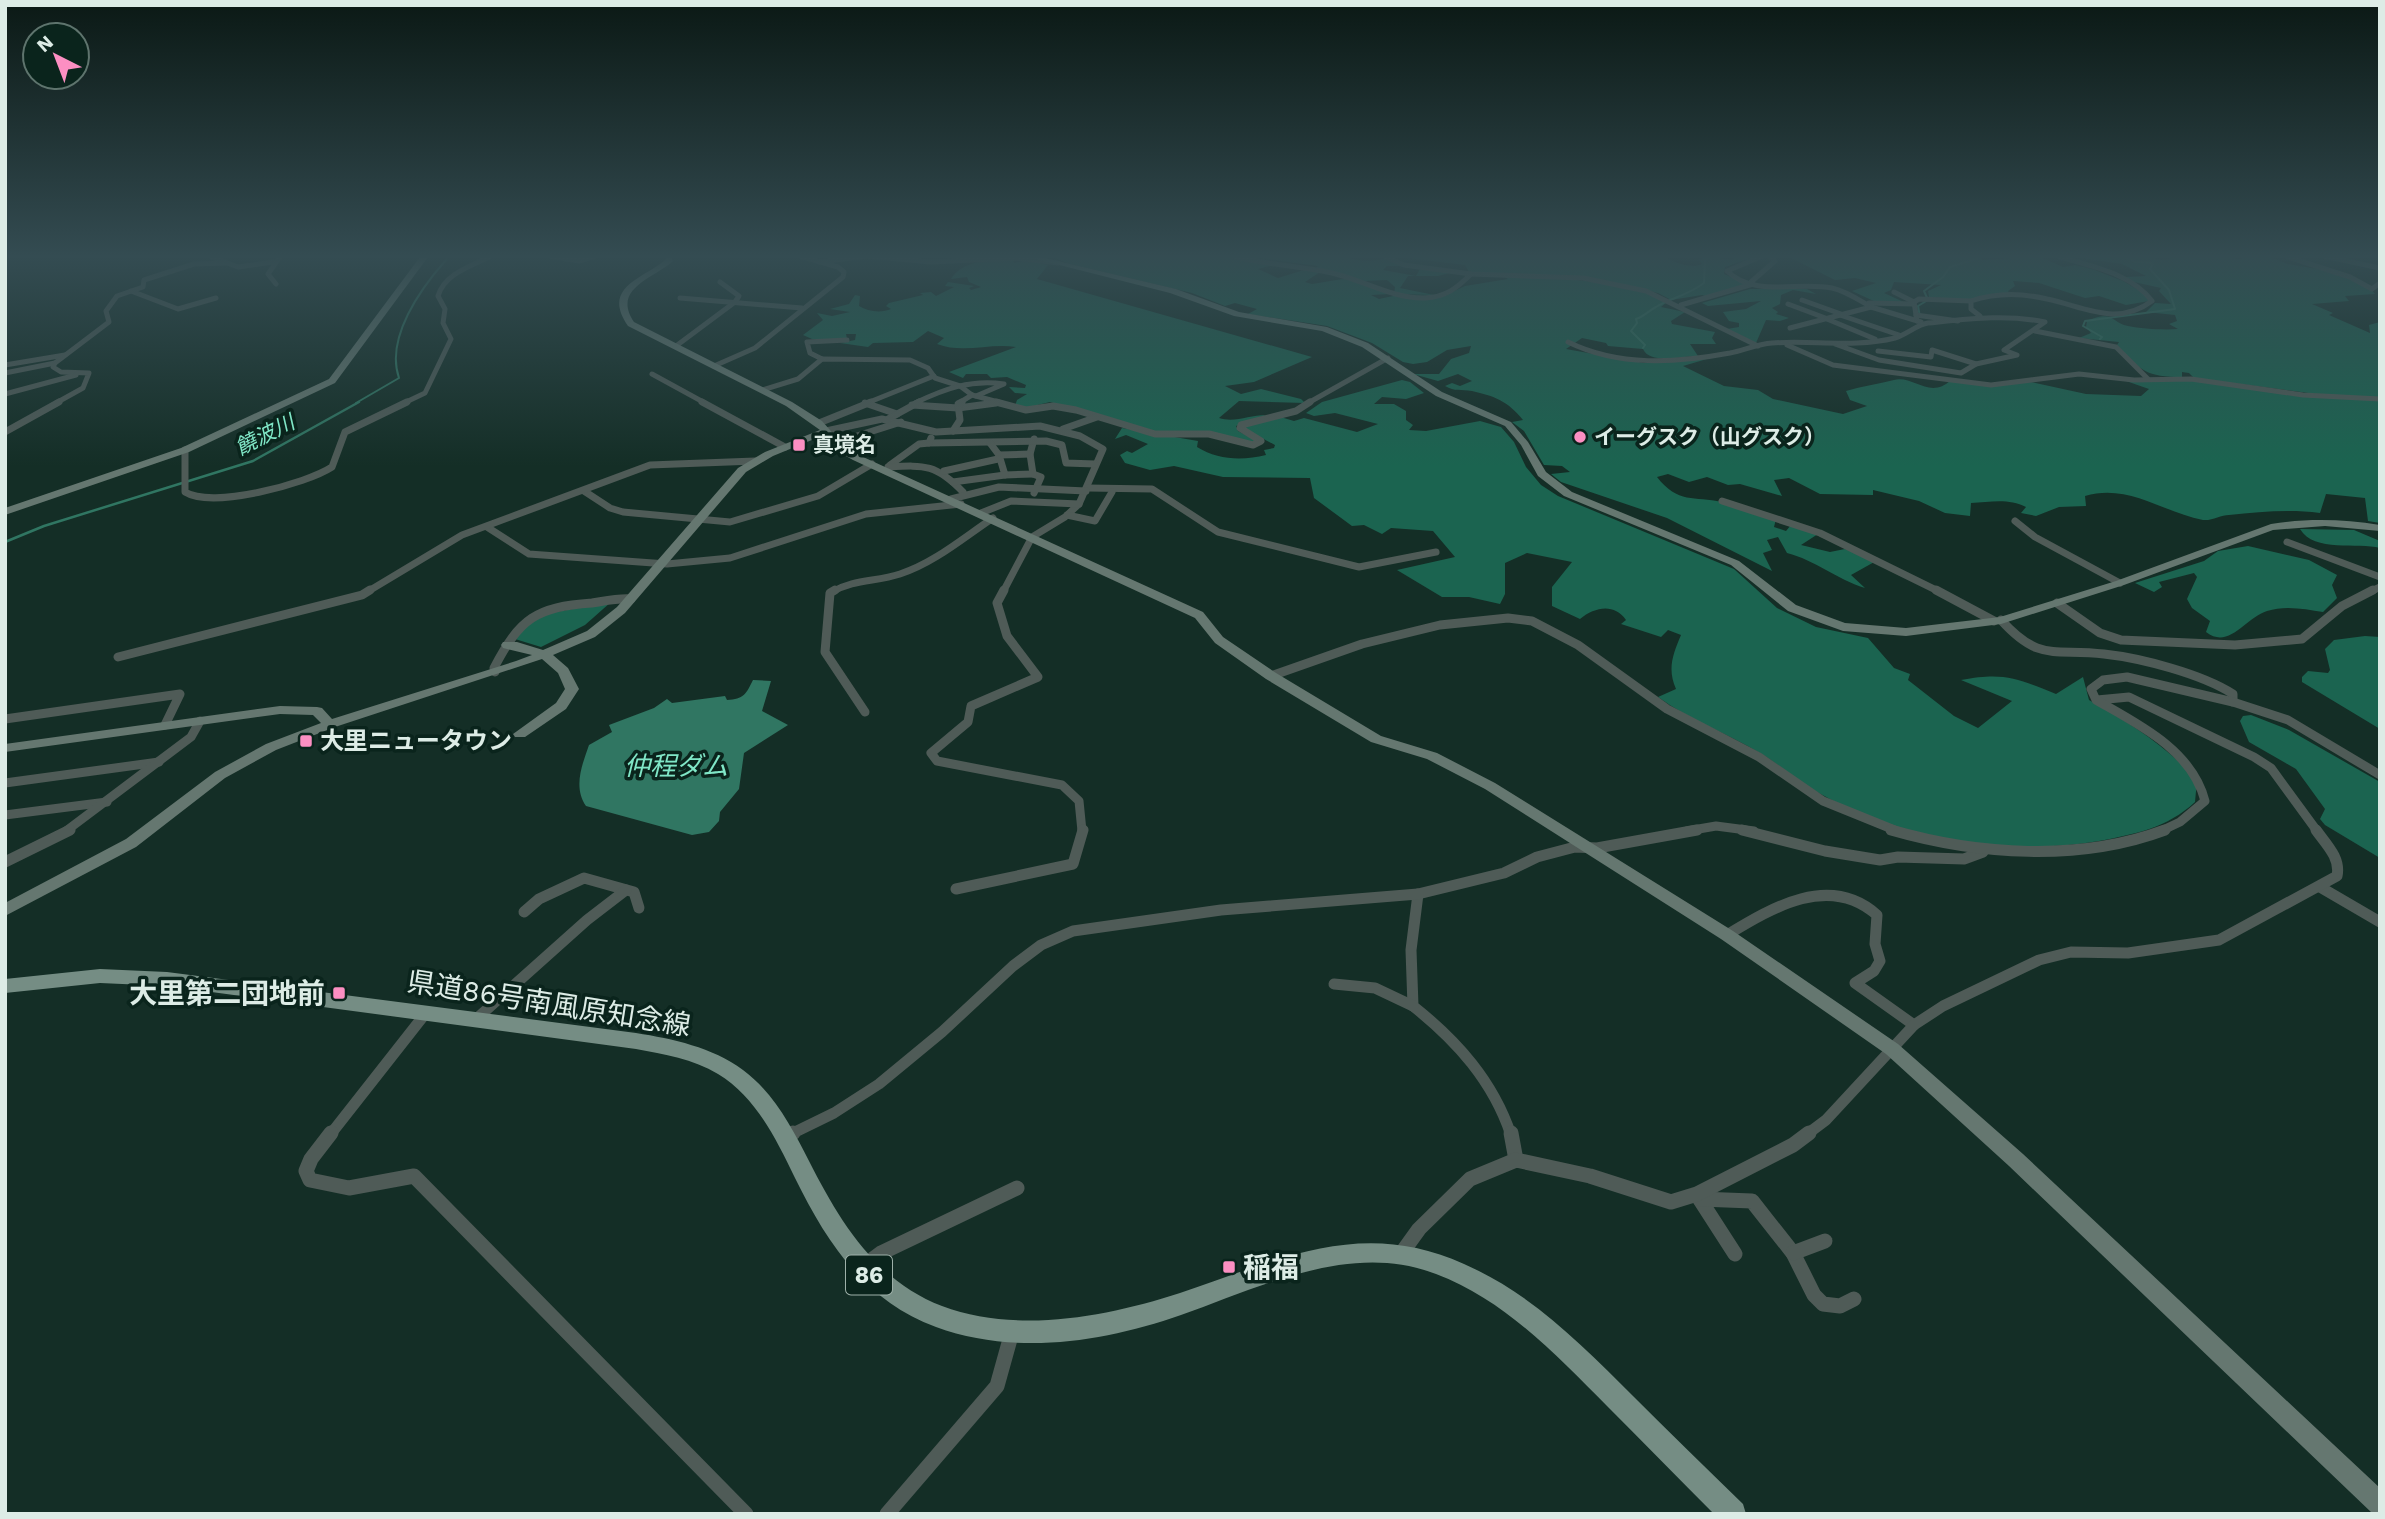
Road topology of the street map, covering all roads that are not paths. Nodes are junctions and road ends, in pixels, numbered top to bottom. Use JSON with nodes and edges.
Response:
{"nodes":[{"id":1,"x":105,"y":325,"type":"edge"},
{"id":2,"x":374,"y":325,"type":"edge"},
{"id":3,"x":444,"y":325,"type":"edge"},
{"id":4,"x":633,"y":325,"type":"edge"},
{"id":5,"x":704,"y":325,"type":"edge"},
{"id":6,"x":782,"y":325,"type":"edge"},
{"id":7,"x":1298,"y":325,"type":"edge"},
{"id":8,"x":1717,"y":325,"type":"edge"},
{"id":9,"x":1803,"y":325,"type":"edge"},
{"id":10,"x":1842,"y":325,"type":"edge"},
{"id":11,"x":1869,"y":325,"type":"edge"},
{"id":12,"x":1924,"y":325,"type":"edge"},
{"id":13,"x":2042,"y":325,"type":"edge"},
{"id":14,"x":1790,"y":328,"type":"dead end"},
{"id":15,"x":2035,"y":331,"type":"junction"},
{"id":16,"x":1901,"y":336,"type":"junction"},
{"id":17,"x":1875,"y":339,"type":"junction"},
{"id":18,"x":847,"y":340,"type":"dead end"},
{"id":19,"x":1568,"y":342,"type":"dead end"},
{"id":20,"x":1785,"y":343,"type":"junction"},
{"id":21,"x":1835,"y":344,"type":"junction"},
{"id":22,"x":676,"y":346,"type":"junction"},
{"id":23,"x":1758,"y":346,"type":"junction"},
{"id":24,"x":1878,"y":351,"type":"junction"},
{"id":25,"x":65,"y":355,"type":"junction"},
{"id":26,"x":1871,"y":357,"type":"junction"},
{"id":27,"x":1388,"y":358,"type":"junction"},
{"id":28,"x":822,"y":359,"type":"junction"},
{"id":29,"x":55,"y":363,"type":"junction"},
{"id":30,"x":5,"y":365,"type":"edge"},
{"id":31,"x":1976,"y":365,"type":"junction"},
{"id":32,"x":714,"y":366,"type":"junction"},
{"id":33,"x":5,"y":373,"type":"edge"},
{"id":34,"x":79,"y":373,"type":"junction"},
{"id":35,"x":652,"y":374,"type":"dead end"},
{"id":36,"x":934,"y":376,"type":"junction"},
{"id":37,"x":2148,"y":379,"type":"junction"},
{"id":38,"x":957,"y":385,"type":"junction"},
{"id":39,"x":762,"y":390,"type":"junction"},
{"id":40,"x":5,"y":394,"type":"edge"},
{"id":41,"x":974,"y":395,"type":"junction"},
{"id":42,"x":2380,"y":399,"type":"edge"},
{"id":43,"x":865,"y":403,"type":"junction"},
{"id":44,"x":997,"y":403,"type":"junction"},
{"id":45,"x":912,"y":405,"type":"junction"},
{"id":46,"x":958,"y":408,"type":"junction"},
{"id":47,"x":1026,"y":410,"type":"junction"},
{"id":48,"x":897,"y":414,"type":"junction"},
{"id":49,"x":1097,"y":417,"type":"junction"},
{"id":50,"x":888,"y":419,"type":"junction"},
{"id":51,"x":901,"y":422,"type":"junction"},
{"id":52,"x":1019,"y":424,"type":"junction"},
{"id":53,"x":822,"y":427,"type":"junction"},
{"id":54,"x":1063,"y":429,"type":"junction"},
{"id":55,"x":953,"y":431,"type":"junction"},
{"id":56,"x":5,"y":432,"type":"edge"},
{"id":57,"x":935,"y":432,"type":"junction"},
{"id":58,"x":1034,"y":439,"type":"junction"},
{"id":59,"x":835,"y":443,"type":"junction"},
{"id":60,"x":929,"y":443,"type":"junction"},
{"id":61,"x":990,"y":443,"type":"junction"},
{"id":62,"x":785,"y":447,"type":"junction"},
{"id":63,"x":185,"y":450,"type":"junction"},
{"id":64,"x":1030,"y":454,"type":"junction"},
{"id":65,"x":999,"y":458,"type":"junction"},
{"id":66,"x":755,"y":461,"type":"junction"},
{"id":67,"x":872,"y":464,"type":"junction"},
{"id":68,"x":1095,"y":464,"type":"junction"},
{"id":69,"x":886,"y":468,"type":"junction"},
{"id":70,"x":944,"y":471,"type":"junction"},
{"id":71,"x":1033,"y":474,"type":"junction"},
{"id":72,"x":1005,"y":475,"type":"junction"},
{"id":73,"x":953,"y":482,"type":"junction"},
{"id":74,"x":1037,"y":488,"type":"junction"},
{"id":75,"x":1087,"y":490,"type":"junction"},
{"id":76,"x":584,"y":491,"type":"junction"},
{"id":77,"x":1112,"y":492,"type":"junction"},
{"id":78,"x":958,"y":498,"type":"junction"},
{"id":79,"x":1721,"y":501,"type":"dead end"},
{"id":80,"x":1027,"y":502,"type":"junction"},
{"id":81,"x":1079,"y":504,"type":"junction"},
{"id":82,"x":5,"y":512,"type":"edge"},
{"id":83,"x":981,"y":513,"type":"junction"},
{"id":84,"x":1067,"y":516,"type":"junction"},
{"id":85,"x":993,"y":518,"type":"junction"},
{"id":86,"x":698,"y":521,"type":"junction"},
{"id":87,"x":2015,"y":521,"type":"dead end"},
{"id":88,"x":487,"y":527,"type":"junction"},
{"id":89,"x":2380,"y":528,"type":"edge"},
{"id":90,"x":1032,"y":537,"type":"junction"},
{"id":91,"x":2287,"y":542,"type":"dead end"},
{"id":92,"x":1436,"y":552,"type":"dead end"},
{"id":93,"x":660,"y":564,"type":"junction"},
{"id":94,"x":2380,"y":577,"type":"edge"},
{"id":95,"x":2120,"y":583,"type":"junction"},
{"id":96,"x":2380,"y":587,"type":"edge"},
{"id":97,"x":631,"y":599,"type":"junction"},
{"id":98,"x":2057,"y":603,"type":"junction"},
{"id":99,"x":1997,"y":620,"type":"junction"},
{"id":100,"x":507,"y":645,"type":"junction"},
{"id":101,"x":545,"y":655,"type":"junction"},
{"id":102,"x":118,"y":657,"type":"dead end"},
{"id":103,"x":495,"y":672,"type":"junction"},
{"id":104,"x":1271,"y":676,"type":"junction"},
{"id":105,"x":2096,"y":700,"type":"junction"},
{"id":106,"x":2233,"y":702,"type":"junction"},
{"id":107,"x":866,"y":712,"type":"dead end"},
{"id":108,"x":5,"y":719,"type":"edge"},
{"id":109,"x":200,"y":721,"type":"junction"},
{"id":110,"x":330,"y":724,"type":"junction"},
{"id":111,"x":165,"y":725,"type":"junction"},
{"id":112,"x":520,"y":734,"type":"dead end"},
{"id":113,"x":5,"y":748,"type":"edge"},
{"id":114,"x":159,"y":762,"type":"junction"},
{"id":115,"x":2380,"y":775,"type":"edge"},
{"id":116,"x":5,"y":783,"type":"edge"},
{"id":117,"x":107,"y":802,"type":"junction"},
{"id":118,"x":5,"y":815,"type":"edge"},
{"id":119,"x":1586,"y":847,"type":"junction"},
{"id":120,"x":34,"y":849,"type":"junction"},
{"id":121,"x":1985,"y":851,"type":"junction"},
{"id":122,"x":5,"y":853,"type":"edge"},
{"id":123,"x":5,"y":862,"type":"edge"},
{"id":124,"x":2320,"y":887,"type":"junction"},
{"id":125,"x":956,"y":889,"type":"dead end"},
{"id":126,"x":626,"y":890,"type":"junction"},
{"id":127,"x":1418,"y":894,"type":"junction"},
{"id":128,"x":639,"y":908,"type":"dead end"},
{"id":129,"x":5,"y":910,"type":"edge"},
{"id":130,"x":524,"y":912,"type":"dead end"},
{"id":131,"x":2380,"y":922,"type":"edge"},
{"id":132,"x":1727,"y":935,"type":"junction"},
{"id":133,"x":1335,"y":984,"type":"dead end"},
{"id":134,"x":5,"y":986,"type":"edge"},
{"id":135,"x":1413,"y":1006,"type":"junction"},
{"id":136,"x":425,"y":1014,"type":"junction"},
{"id":137,"x":475,"y":1020,"type":"junction"},
{"id":138,"x":1914,"y":1025,"type":"junction"},
{"id":139,"x":1892,"y":1049,"type":"junction"},
{"id":140,"x":786,"y":1136,"type":"junction"},
{"id":141,"x":1516,"y":1160,"type":"junction"},
{"id":142,"x":1017,"y":1188,"type":"dead end"},
{"id":143,"x":1698,"y":1197,"type":"junction"},
{"id":144,"x":1825,"y":1241,"type":"dead end"},
{"id":145,"x":1793,"y":1253,"type":"junction"},
{"id":146,"x":1401,"y":1254,"type":"junction"},
{"id":147,"x":1735,"y":1254,"type":"dead end"},
{"id":148,"x":861,"y":1267,"type":"junction"},
{"id":149,"x":1854,"y":1299,"type":"dead end"},
{"id":150,"x":1012,"y":1332,"type":"junction"},
{"id":151,"x":2380,"y":1505,"type":"edge"},
{"id":152,"x":746,"y":1514,"type":"edge"},
{"id":153,"x":887,"y":1514,"type":"edge"},
{"id":154,"x":1733,"y":1514,"type":"edge"}],
"edges":[{"from":1,"to":25,"type":"street"},
{"from":2,"to":63,"type":"street"},
{"from":3,"to":63,"type":"street"},
{"from":4,"to":22,"type":"street"},
{"from":5,"to":22,"type":"street"},
{"from":6,"to":32,"type":"street"},
{"from":7,"to":27,"type":"street"},
{"from":8,"to":23,"type":"street"},
{"from":9,"to":14,"type":"street"},
{"from":10,"to":17,"type":"street"},
{"from":11,"to":16,"type":"street"},
{"from":12,"to":16,"type":"street"},
{"from":13,"to":15,"type":"street"},
{"from":15,"to":31,"type":"street"},
{"from":15,"to":37,"type":"street"},
{"from":16,"to":17,"type":"street"},
{"from":17,"to":21,"type":"street"},
{"from":17,"to":24,"type":"street"},
{"from":18,"to":28,"type":"street"},
{"from":19,"to":23,"type":"street"},
{"from":20,"to":21,"type":"street"},
{"from":20,"to":23,"type":"street"},
{"from":20,"to":37,"type":"street"},
{"from":21,"to":26,"type":"street"},
{"from":22,"to":32,"type":"street"},
{"from":24,"to":26,"type":"street"},
{"from":24,"to":31,"type":"street"},
{"from":25,"to":29,"type":"street"},
{"from":25,"to":30,"type":"street"},
{"from":26,"to":31,"type":"street"},
{"from":27,"to":49,"type":"street"},
{"from":27,"to":99,"type":"street"},
{"from":28,"to":36,"type":"street"},
{"from":28,"to":39,"type":"street"},
{"from":29,"to":33,"type":"street"},
{"from":29,"to":34,"type":"street"},
{"from":32,"to":39,"type":"street"},
{"from":34,"to":40,"type":"street"},
{"from":34,"to":56,"type":"street"},
{"from":35,"to":62,"type":"street"},
{"from":36,"to":38,"type":"street"},
{"from":36,"to":43,"type":"street"},
{"from":37,"to":42,"type":"street"},
{"from":38,"to":41,"type":"street"},
{"from":38,"to":41,"type":"street"},
{"from":38,"to":45,"type":"street"},
{"from":39,"to":53,"type":"street"},
{"from":41,"to":44,"type":"street"},
{"from":41,"to":46,"type":"street"},
{"from":43,"to":48,"type":"street"},
{"from":43,"to":53,"type":"street"},
{"from":44,"to":46,"type":"street"},
{"from":44,"to":47,"type":"street"},
{"from":45,"to":46,"type":"street"},
{"from":45,"to":48,"type":"street"},
{"from":46,"to":55,"type":"street"},
{"from":47,"to":49,"type":"street"},
{"from":47,"to":52,"type":"street"},
{"from":48,"to":50,"type":"street"},
{"from":49,"to":54,"type":"street"},
{"from":50,"to":51,"type":"street"},
{"from":50,"to":53,"type":"street"},
{"from":51,"to":57,"type":"street"},
{"from":51,"to":59,"type":"street"},
{"from":52,"to":54,"type":"street"},
{"from":52,"to":55,"type":"street"},
{"from":53,"to":59,"type":"street"},
{"from":53,"to":62,"type":"street"},
{"from":54,"to":68,"type":"street"},
{"from":55,"to":57,"type":"street"},
{"from":57,"to":60,"type":"street"},
{"from":58,"to":61,"type":"street"},
{"from":58,"to":64,"type":"street"},
{"from":58,"to":68,"type":"street"},
{"from":59,"to":67,"type":"street"},
{"from":60,"to":61,"type":"street"},
{"from":60,"to":69,"type":"street"},
{"from":61,"to":65,"type":"street"},
{"from":62,"to":66,"type":"street"},
{"from":63,"to":82,"type":"street"},
{"from":64,"to":65,"type":"street"},
{"from":64,"to":71,"type":"street"},
{"from":65,"to":70,"type":"street"},
{"from":65,"to":72,"type":"street"},
{"from":66,"to":76,"type":"street"},
{"from":66,"to":86,"type":"street"},
{"from":67,"to":69,"type":"street"},
{"from":67,"to":86,"type":"street"},
{"from":68,"to":75,"type":"street"},
{"from":69,"to":70,"type":"street"},
{"from":69,"to":78,"type":"street"},
{"from":70,"to":73,"type":"street"},
{"from":71,"to":72,"type":"street"},
{"from":71,"to":74,"type":"street"},
{"from":72,"to":73,"type":"street"},
{"from":73,"to":78,"type":"street"},
{"from":74,"to":75,"type":"street"},
{"from":74,"to":78,"type":"street"},
{"from":74,"to":80,"type":"street"},
{"from":75,"to":77,"type":"street"},
{"from":75,"to":81,"type":"street"},
{"from":76,"to":86,"type":"street"},
{"from":76,"to":88,"type":"street"},
{"from":77,"to":84,"type":"street"},
{"from":77,"to":92,"type":"street"},
{"from":78,"to":83,"type":"street"},
{"from":78,"to":93,"type":"street"},
{"from":79,"to":99,"type":"street"},
{"from":80,"to":81,"type":"street"},
{"from":80,"to":83,"type":"street"},
{"from":81,"to":84,"type":"street"},
{"from":83,"to":85,"type":"street"},
{"from":84,"to":90,"type":"street"},
{"from":85,"to":90,"type":"street"},
{"from":85,"to":107,"type":"street"},
{"from":86,"to":93,"type":"street"},
{"from":87,"to":95,"type":"street"},
{"from":88,"to":93,"type":"street"},
{"from":88,"to":102,"type":"street"},
{"from":89,"to":95,"type":"street"},
{"from":90,"to":104,"type":"street"},
{"from":90,"to":125,"type":"street"},
{"from":91,"to":94,"type":"street"},
{"from":93,"to":97,"type":"street"},
{"from":95,"to":98,"type":"street"},
{"from":96,"to":98,"type":"street"},
{"from":97,"to":100,"type":"street"},
{"from":97,"to":101,"type":"street"},
{"from":98,"to":99,"type":"street"},
{"from":99,"to":106,"type":"street"},
{"from":100,"to":101,"type":"street"},
{"from":100,"to":103,"type":"street"},
{"from":101,"to":103,"type":"street"},
{"from":101,"to":112,"type":"street"},
{"from":103,"to":110,"type":"street"},
{"from":104,"to":119,"type":"street"},
{"from":104,"to":121,"type":"street"},
{"from":105,"to":106,"type":"street"},
{"from":105,"to":121,"type":"street"},
{"from":105,"to":124,"type":"street"},
{"from":106,"to":115,"type":"street"},
{"from":108,"to":111,"type":"street"},
{"from":109,"to":110,"type":"street"},
{"from":109,"to":111,"type":"street"},
{"from":109,"to":114,"type":"street"},
{"from":110,"to":129,"type":"street"},
{"from":111,"to":113,"type":"street"},
{"from":114,"to":116,"type":"street"},
{"from":114,"to":117,"type":"street"},
{"from":117,"to":118,"type":"street"},
{"from":117,"to":120,"type":"street"},
{"from":119,"to":121,"type":"street"},
{"from":119,"to":127,"type":"street"},
{"from":119,"to":132,"type":"street"},
{"from":120,"to":122,"type":"street"},
{"from":120,"to":123,"type":"street"},
{"from":124,"to":131,"type":"street"},
{"from":124,"to":138,"type":"street"},
{"from":126,"to":128,"type":"street"},
{"from":126,"to":130,"type":"street"},
{"from":126,"to":137,"type":"street"},
{"from":127,"to":135,"type":"street"},
{"from":127,"to":140,"type":"street"},
{"from":132,"to":138,"type":"street"},
{"from":132,"to":139,"type":"street"},
{"from":133,"to":135,"type":"street"},
{"from":134,"to":136,"type":"main road","name":"県道86号南風原知念線","number":"86"},
{"from":135,"to":141,"type":"street"},
{"from":136,"to":137,"type":"main road","name":"県道86号南風原知念線","number":"86"},
{"from":136,"to":152,"type":"street"},
{"from":137,"to":140,"type":"main road","name":"県道86号南風原知念線","number":"86"},
{"from":138,"to":139,"type":"street"},
{"from":139,"to":143,"type":"street"},
{"from":139,"to":151,"type":"street"},
{"from":140,"to":148,"type":"main road","name":"県道86号南風原知念線","number":"86"},
{"from":141,"to":143,"type":"street"},
{"from":141,"to":146,"type":"street"},
{"from":142,"to":148,"type":"street"},
{"from":143,"to":145,"type":"street"},
{"from":143,"to":147,"type":"street"},
{"from":144,"to":145,"type":"street"},
{"from":145,"to":149,"type":"street"},
{"from":146,"to":150,"type":"main road","name":"県道86号南風原知念線","number":"86"},
{"from":146,"to":154,"type":"main road","name":"県道86号南風原知念線","number":"86"},
{"from":148,"to":150,"type":"main road","name":"県道86号南風原知念線","number":"86"},
{"from":150,"to":153,"type":"street"}]}
